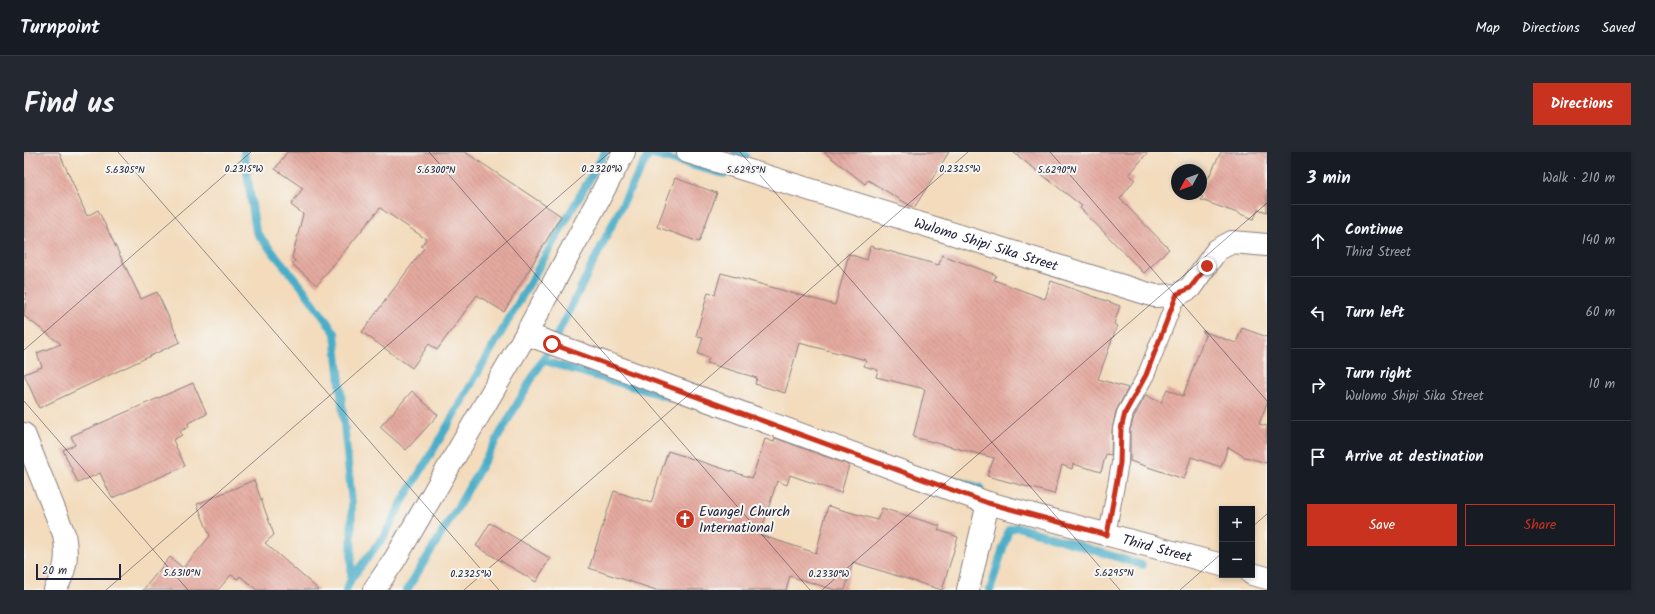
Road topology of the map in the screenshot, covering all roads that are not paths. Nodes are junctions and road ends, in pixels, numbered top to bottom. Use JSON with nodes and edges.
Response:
{"nodes":[{"id":1,"x":624,"y":152,"type":"edge"},
{"id":2,"x":688,"y":152,"type":"edge"},
{"id":3,"x":1267,"y":245,"type":"edge"},
{"id":4,"x":1177,"y":294,"type":"junction"},
{"id":5,"x":526,"y":334,"type":"junction"},
{"id":6,"x":24,"y":434,"type":"edge"},
{"id":7,"x":988,"y":503,"type":"junction"},
{"id":8,"x":1107,"y":535,"type":"junction"},
{"id":9,"x":1219,"y":564,"type":"edge"},
{"id":10,"x":1255,"y":575,"type":"edge"},
{"id":11,"x":1267,"y":578,"type":"edge"},
{"id":12,"x":55,"y":590,"type":"edge"},
{"id":13,"x":374,"y":590,"type":"edge"},
{"id":14,"x":968,"y":590,"type":"edge"}],
"edges":[{"from":1,"to":5,"type":"street"},
{"from":2,"to":4,"type":"street","name":"Wulomo Shipi Sika Street"},
{"from":3,"to":4,"type":"street","name":"Wulomo Shipi Sika Street"},
{"from":4,"to":8,"type":"lane"},
{"from":5,"to":7,"type":"street","name":"Third Street"},
{"from":5,"to":13,"type":"street"},
{"from":6,"to":12,"type":"street"},
{"from":7,"to":8,"type":"street","name":"Third Street"},
{"from":7,"to":14,"type":"street"},
{"from":8,"to":9,"type":"street","name":"Third Street"},
{"from":10,"to":11,"type":"street"}]}
